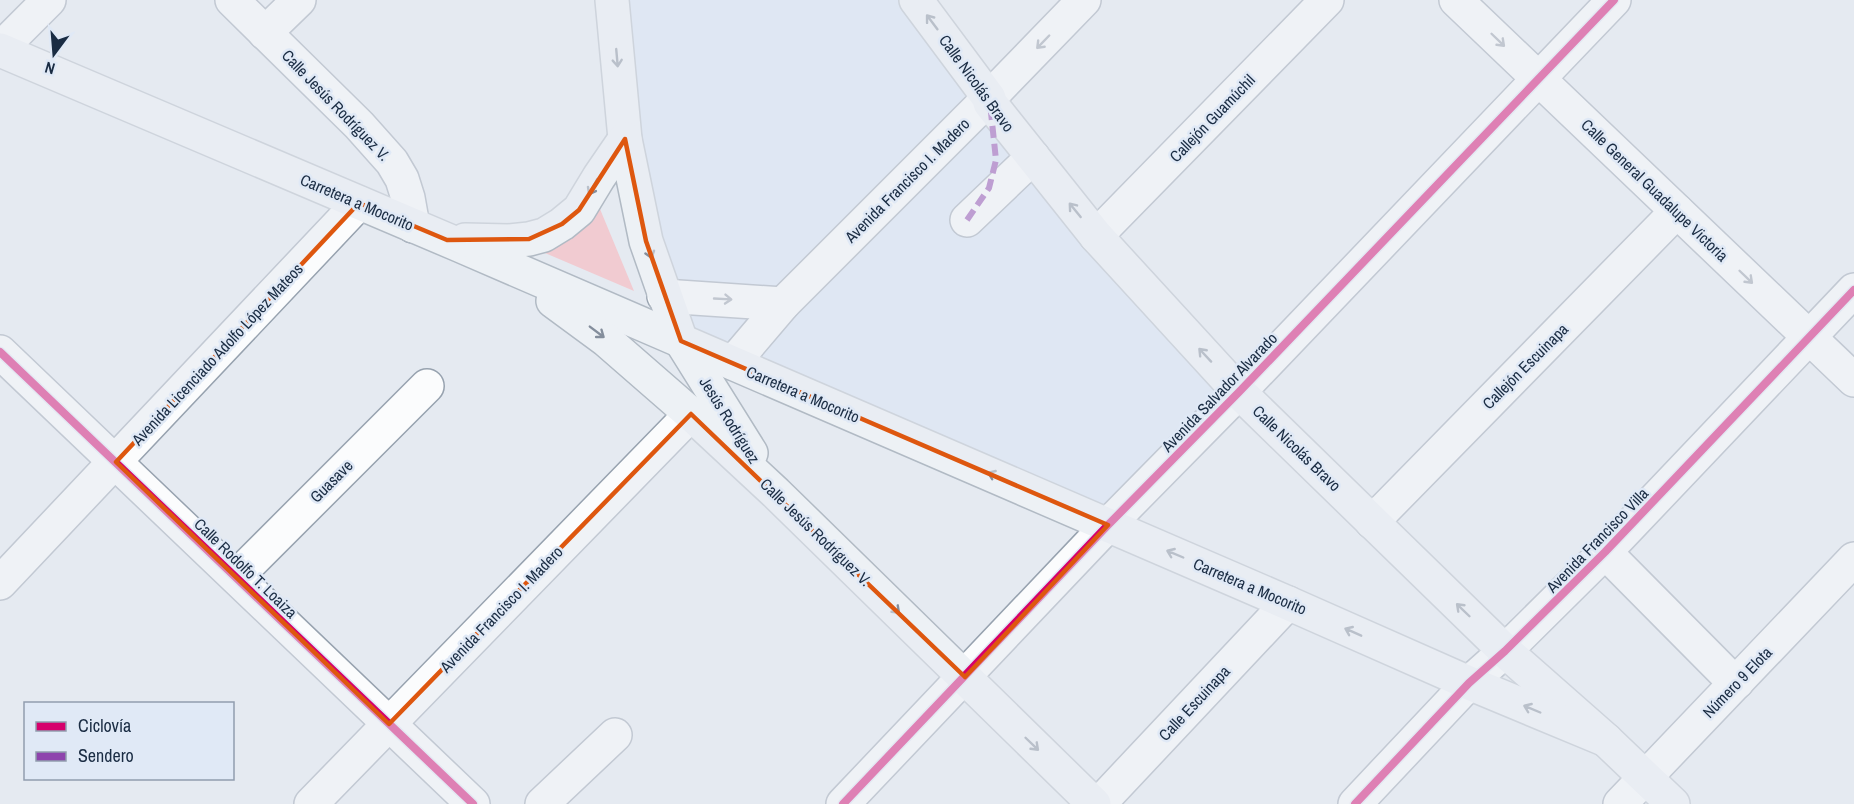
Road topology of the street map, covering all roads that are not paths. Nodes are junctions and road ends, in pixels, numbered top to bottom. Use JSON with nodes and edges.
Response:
{"nodes":[{"id":1,"x":49,"y":0,"type":"edge"},
{"id":2,"x":232,"y":0,"type":"edge"},
{"id":3,"x":299,"y":0,"type":"edge"},
{"id":4,"x":612,"y":0,"type":"edge"},
{"id":5,"x":916,"y":0,"type":"edge"},
{"id":6,"x":1084,"y":0,"type":"edge"},
{"id":7,"x":1327,"y":0,"type":"edge"},
{"id":8,"x":1456,"y":0,"type":"edge"},
{"id":9,"x":1614,"y":0,"type":"edge"},
{"id":10,"x":265,"y":33,"type":"junction"},
{"id":11,"x":0,"y":50,"type":"edge"},
{"id":12,"x":1539,"y":79,"type":"junction"},
{"id":13,"x":989,"y":98,"type":"junction"},
{"id":14,"x":625,"y":139,"type":"junction"},
{"id":15,"x":1033,"y":158,"type":"junction"},
{"id":16,"x":359,"y":203,"type":"junction"},
{"id":17,"x":1677,"y":211,"type":"junction"},
{"id":18,"x":968,"y":220,"type":"dead end"},
{"id":19,"x":413,"y":226,"type":"junction"},
{"id":20,"x":1096,"y":236,"type":"junction"},
{"id":21,"x":453,"y":242,"type":"junction"},
{"id":22,"x":1854,"y":290,"type":"edge"},
{"id":23,"x":664,"y":296,"type":"junction"},
{"id":24,"x":783,"y":304,"type":"junction"},
{"id":25,"x":1809,"y":337,"type":"junction"},
{"id":26,"x":683,"y":344,"type":"junction"},
{"id":27,"x":0,"y":351,"type":"edge"},
{"id":28,"x":733,"y":363,"type":"junction"},
{"id":29,"x":1854,"y":380,"type":"edge"},
{"id":30,"x":427,"y":386,"type":"dead end"},
{"id":31,"x":1239,"y":392,"type":"junction"},
{"id":32,"x":691,"y":414,"type":"junction"},
{"id":33,"x":116,"y":462,"type":"junction"},
{"id":34,"x":776,"y":493,"type":"junction"},
{"id":35,"x":1372,"y":522,"type":"junction"},
{"id":36,"x":1108,"y":525,"type":"junction"},
{"id":37,"x":1605,"y":552,"type":"junction"},
{"id":38,"x":1854,"y":560,"type":"edge"},
{"id":39,"x":236,"y":577,"type":"junction"},
{"id":40,"x":0,"y":583,"type":"edge"},
{"id":41,"x":1288,"y":603,"type":"junction"},
{"id":42,"x":1505,"y":651,"type":"junction"},
{"id":43,"x":964,"y":677,"type":"junction"},
{"id":44,"x":1737,"y":682,"type":"junction"},
{"id":45,"x":1469,"y":683,"type":"junction"},
{"id":46,"x":389,"y":724,"type":"junction"},
{"id":47,"x":615,"y":735,"type":"dead end"},
{"id":48,"x":1606,"y":740,"type":"junction"},
{"id":49,"x":1645,"y":777,"type":"junction"},
{"id":50,"x":311,"y":804,"type":"edge"},
{"id":51,"x":473,"y":804,"type":"edge"},
{"id":52,"x":542,"y":804,"type":"edge"},
{"id":53,"x":843,"y":804,"type":"edge"},
{"id":54,"x":1094,"y":804,"type":"edge"},
{"id":55,"x":1099,"y":804,"type":"edge"},
{"id":56,"x":1355,"y":804,"type":"edge"},
{"id":57,"x":1620,"y":804,"type":"edge"},
{"id":58,"x":1673,"y":804,"type":"edge"}],
"edges":[{"from":1,"to":11,"type":"street"},
{"from":2,"to":10,"type":"street","name":"Calle Jesús Rodríguez V."},
{"from":3,"to":10,"type":"street"},
{"from":4,"to":14,"type":"main road","name":"Jesús Rodríguez","one_way":true},
{"from":13,"to":5,"type":"main road","name":"Calle Nicolás Bravo","one_way":true},
{"from":6,"to":13,"type":"street","name":"Avenida Francisco I. Madero","one_way":true},
{"from":7,"to":20,"type":"street","name":"Callejón Guamúchil"},
{"from":8,"to":12,"type":"street","name":"Calle General Guadalupe Victoria","one_way":true},
{"from":9,"to":12,"type":"street","name":"Avenida Salvador Alvarado"},
{"from":10,"to":19,"type":"street","name":"Calle Jesús Rodríguez V."},
{"from":11,"to":16,"type":"main road","name":"Carretera a Mocorito"},
{"from":12,"to":17,"type":"street","name":"Calle General Guadalupe Victoria"},
{"from":12,"to":31,"type":"street","name":"Avenida Salvador Alvarado"},
{"from":13,"to":15,"type":"main road","name":"Calle Nicolás Bravo"},
{"from":13,"to":24,"type":"street","name":"Avenida Francisco I. Madero"},
{"from":14,"to":21,"type":"main road","one_way":true},
{"from":14,"to":23,"type":"main road","name":"Jesús Rodríguez","one_way":true},
{"from":15,"to":18,"type":"street"},
{"from":20,"to":15,"type":"main road","name":"Calle Nicolás Bravo","one_way":true},
{"from":16,"to":19,"type":"main road","name":"Carretera a Mocorito"},
{"from":16,"to":33,"type":"street","name":"Avenida Licenciado Adolfo López Mateos"},
{"from":17,"to":25,"type":"street","name":"Calle General Guadalupe Victoria","one_way":true},
{"from":17,"to":35,"type":"street","name":"Callejón Escuinapa"},
{"from":19,"to":21,"type":"main road","name":"Carretera a Mocorito"},
{"from":31,"to":20,"type":"main road","name":"Calle Nicolás Bravo","one_way":true},
{"from":21,"to":26,"type":"main road","name":"Carretera a Mocorito"},
{"from":21,"to":32,"type":"main road","name":"Calle Jesús Rodríguez V.","one_way":true},
{"from":22,"to":25,"type":"street","name":"Avenida Francisco Villa"},
{"from":23,"to":24,"type":"street","one_way":true},
{"from":23,"to":26,"type":"main road","name":"Jesús Rodríguez"},
{"from":24,"to":28,"type":"street","name":"Avenida Francisco I. Madero"},
{"from":25,"to":29,"type":"street","name":"Calle General Guadalupe Victoria"},
{"from":25,"to":37,"type":"street","name":"Avenida Francisco Villa"},
{"from":26,"to":28,"type":"main road","name":"Carretera a Mocorito"},
{"from":26,"to":34,"type":"main road","name":"Jesús Rodríguez"},
{"from":27,"to":33,"type":"street","name":"Calle Rodolfo T. Loaiza"},
{"from":36,"to":28,"type":"main road","name":"Carretera a Mocorito","one_way":true},
{"from":30,"to":39,"type":"street","name":"Guasave"},
{"from":31,"to":35,"type":"main road","name":"Calle Nicolás Bravo"},
{"from":31,"to":36,"type":"street","name":"Avenida Salvador Alvarado"},
{"from":32,"to":34,"type":"main road","name":"Calle Jesús Rodríguez V."},
{"from":32,"to":46,"type":"street","name":"Avenida Francisco I. Madero"},
{"from":33,"to":39,"type":"street","name":"Calle Rodolfo T. Loaiza"},
{"from":33,"to":40,"type":"street","name":"Avenida Licenciado Adolfo López Mateos"},
{"from":34,"to":43,"type":"main road","name":"Calle Jesús Rodríguez V.","one_way":true},
{"from":42,"to":35,"type":"main road","name":"Calle Nicolás Bravo","one_way":true},
{"from":41,"to":36,"type":"main road","name":"Carretera a Mocorito","one_way":true},
{"from":36,"to":43,"type":"street","name":"Avenida Salvador Alvarado"},
{"from":37,"to":42,"type":"street","name":"Avenida Francisco Villa"},
{"from":37,"to":44,"type":"street"},
{"from":38,"to":44,"type":"street","name":"Número 9 Elota"},
{"from":39,"to":46,"type":"street","name":"Calle Rodolfo T. Loaiza"},
{"from":45,"to":41,"type":"main road","name":"Carretera a Mocorito","one_way":true},
{"from":41,"to":55,"type":"street","name":"Calle Escuinapa"},
{"from":42,"to":45,"type":"street","name":"Avenida Francisco Villa"},
{"from":42,"to":48,"type":"main road","name":"Calle Nicolás Bravo"},
{"from":43,"to":53,"type":"street","name":"Avenida Salvador Alvarado"},
{"from":43,"to":54,"type":"main road","name":"Calle Jesús Rodríguez V.","one_way":true},
{"from":44,"to":49,"type":"street","name":"Número 9 Elota"},
{"from":48,"to":45,"type":"main road","name":"Carretera a Mocorito","one_way":true},
{"from":45,"to":56,"type":"street","name":"Avenida Francisco Villa"},
{"from":46,"to":50,"type":"street","name":"Avenida Francisco I. Madero"},
{"from":46,"to":51,"type":"street","name":"Calle Rodolfo T. Loaiza"},
{"from":47,"to":52,"type":"street"},
{"from":48,"to":49,"type":"main road","name":"Calle Nicolás Bravo"},
{"from":49,"to":57,"type":"street","name":"Número 9 Elota"},
{"from":49,"to":58,"type":"main road","name":"Calle Nicolás Bravo"}]}
